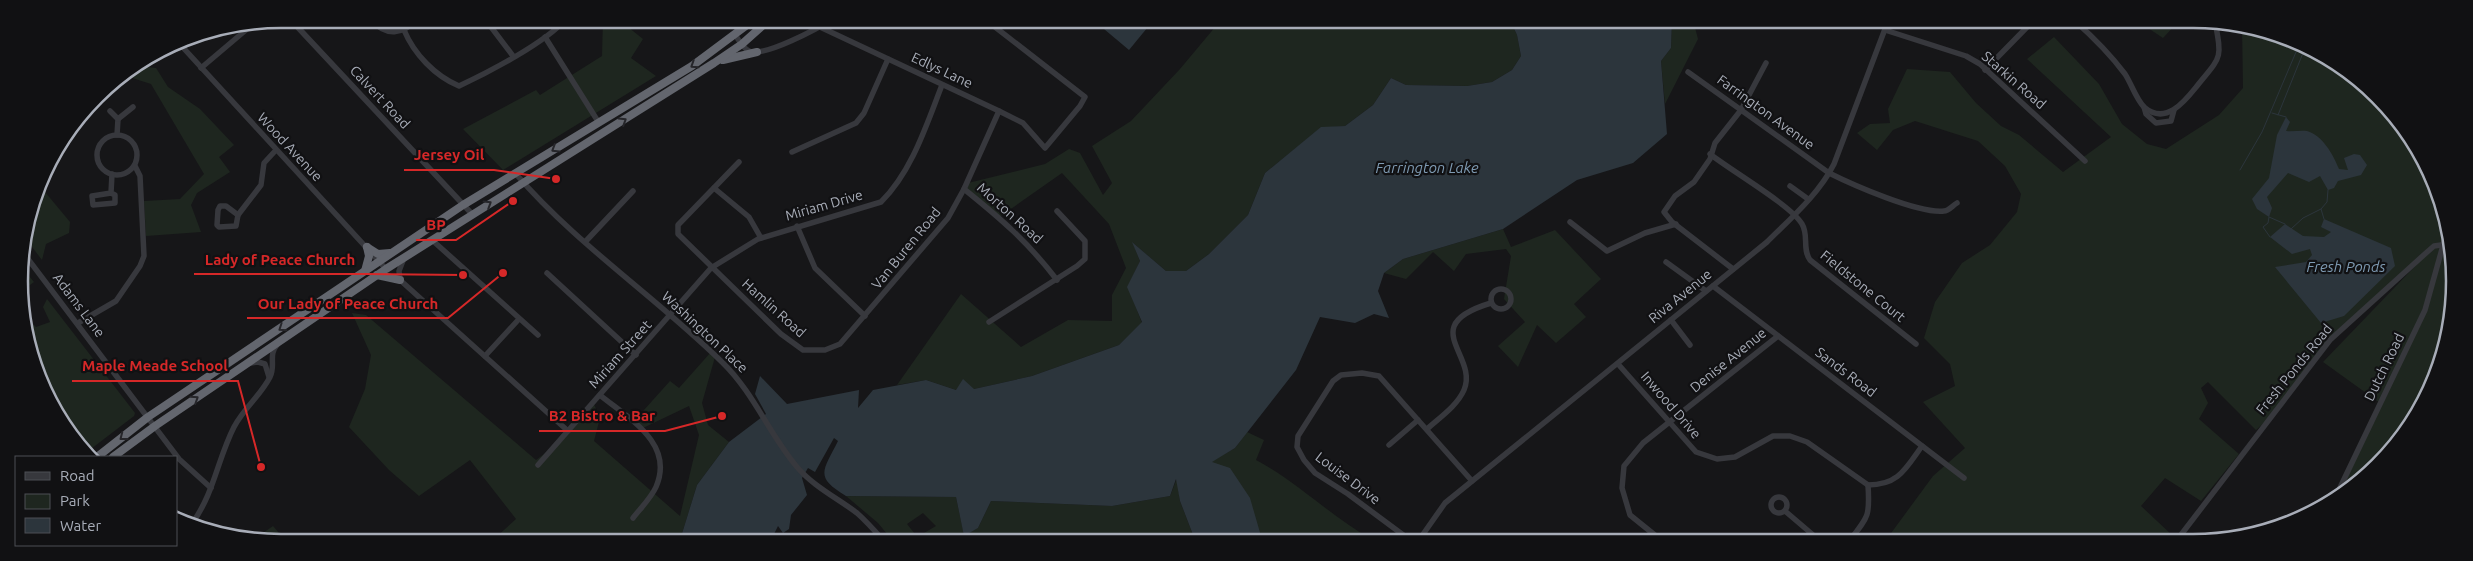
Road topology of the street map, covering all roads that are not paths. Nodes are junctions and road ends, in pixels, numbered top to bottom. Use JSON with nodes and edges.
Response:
{"nodes":[{"id":1,"x":298,"y":28,"type":"edge"},
{"id":2,"x":382,"y":28,"type":"edge"},
{"id":3,"x":407,"y":28,"type":"edge"},
{"id":4,"x":492,"y":28,"type":"edge"},
{"id":5,"x":557,"y":28,"type":"edge"},
{"id":6,"x":744,"y":28,"type":"edge"},
{"id":7,"x":760,"y":28,"type":"edge"},
{"id":8,"x":818,"y":28,"type":"edge"},
{"id":9,"x":822,"y":28,"type":"edge"},
{"id":10,"x":996,"y":28,"type":"edge"},
{"id":11,"x":2026,"y":28,"type":"edge"},
{"id":12,"x":2082,"y":28,"type":"edge"},
{"id":13,"x":2216,"y":29,"type":"edge"},
{"id":14,"x":246,"y":30,"type":"edge"},
{"id":15,"x":404,"y":30,"type":"junction"},
{"id":16,"x":1885,"y":30,"type":"joint"},
{"id":17,"x":545,"y":36,"type":"junction"},
{"id":18,"x":735,"y":36,"type":"junction"},
{"id":19,"x":742,"y":44,"type":"junction"},
{"id":20,"x":183,"y":47,"type":"edge"},
{"id":21,"x":757,"y":52,"type":"junction"},
{"id":22,"x":514,"y":56,"type":"junction"},
{"id":23,"x":888,"y":59,"type":"junction"},
{"id":24,"x":714,"y":63,"type":"junction"},
{"id":25,"x":1766,"y":63,"type":"dead end"},
{"id":26,"x":202,"y":68,"type":"junction"},
{"id":27,"x":1985,"y":70,"type":"junction"},
{"id":28,"x":1688,"y":72,"type":"dead end"},
{"id":29,"x":942,"y":85,"type":"junction"},
{"id":30,"x":132,"y":107,"type":"dead end"},
{"id":31,"x":2144,"y":107,"type":"junction"},
{"id":32,"x":999,"y":110,"type":"junction"},
{"id":33,"x":1740,"y":110,"type":"junction"},
{"id":34,"x":2174,"y":110,"type":"junction"},
{"id":35,"x":110,"y":111,"type":"dead end"},
{"id":36,"x":118,"y":119,"type":"junction"},
{"id":37,"x":599,"y":123,"type":"junction"},
{"id":38,"x":118,"y":135,"type":"junction"},
{"id":39,"x":276,"y":150,"type":"junction"},
{"id":40,"x":792,"y":152,"type":"dead end"},
{"id":41,"x":1710,"y":154,"type":"junction"},
{"id":42,"x":739,"y":162,"type":"dead end"},
{"id":43,"x":2085,"y":162,"type":"dead end"},
{"id":44,"x":134,"y":166,"type":"junction"},
{"id":45,"x":1830,"y":173,"type":"junction"},
{"id":46,"x":112,"y":174,"type":"junction"},
{"id":47,"x":516,"y":174,"type":"junction"},
{"id":48,"x":523,"y":182,"type":"junction"},
{"id":49,"x":1790,"y":186,"type":"dead end"},
{"id":50,"x":714,"y":188,"type":"junction"},
{"id":51,"x":964,"y":189,"type":"junction"},
{"id":52,"x":632,"y":191,"type":"dead end"},
{"id":53,"x":111,"y":193,"type":"dead end"},
{"id":54,"x":1808,"y":198,"type":"junction"},
{"id":55,"x":1956,"y":203,"type":"dead end"},
{"id":56,"x":463,"y":205,"type":"junction"},
{"id":57,"x":1057,"y":211,"type":"dead end"},
{"id":58,"x":238,"y":214,"type":"junction"},
{"id":59,"x":472,"y":214,"type":"junction"},
{"id":60,"x":1794,"y":215,"type":"junction"},
{"id":61,"x":1570,"y":222,"type":"dead end"},
{"id":62,"x":1676,"y":224,"type":"junction"},
{"id":63,"x":797,"y":226,"type":"junction"},
{"id":64,"x":761,"y":238,"type":"junction"},
{"id":65,"x":432,"y":240,"type":"junction"},
{"id":66,"x":586,"y":241,"type":"junction"},
{"id":67,"x":2442,"y":242,"type":"edge"},
{"id":68,"x":2441,"y":245,"type":"junction"},
{"id":69,"x":367,"y":247,"type":"junction"},
{"id":70,"x":392,"y":253,"type":"junction"},
{"id":71,"x":404,"y":258,"type":"junction"},
{"id":72,"x":28,"y":260,"type":"edge"},
{"id":73,"x":380,"y":261,"type":"junction"},
{"id":74,"x":1666,"y":262,"type":"dead end"},
{"id":75,"x":712,"y":268,"type":"junction"},
{"id":76,"x":386,"y":269,"type":"junction"},
{"id":77,"x":1733,"y":269,"type":"junction"},
{"id":78,"x":365,"y":271,"type":"junction"},
{"id":79,"x":547,"y":273,"type":"dead end"},
{"id":80,"x":377,"y":275,"type":"junction"},
{"id":81,"x":400,"y":280,"type":"junction"},
{"id":82,"x":1056,"y":280,"type":"junction"},
{"id":83,"x":1713,"y":286,"type":"junction"},
{"id":84,"x":1706,"y":291,"type":"junction"},
{"id":85,"x":1492,"y":303,"type":"dead end"},
{"id":86,"x":671,"y":316,"type":"junction"},
{"id":87,"x":866,"y":316,"type":"junction"},
{"id":88,"x":519,"y":319,"type":"junction"},
{"id":89,"x":1671,"y":320,"type":"junction"},
{"id":90,"x":989,"y":322,"type":"dead end"},
{"id":91,"x":78,"y":323,"type":"junction"},
{"id":92,"x":538,"y":335,"type":"dead end"},
{"id":93,"x":1778,"y":336,"type":"junction"},
{"id":94,"x":277,"y":344,"type":"junction"},
{"id":95,"x":1916,"y":344,"type":"dead end"},
{"id":96,"x":1690,"y":345,"type":"dead end"},
{"id":97,"x":636,"y":355,"type":"junction"},
{"id":98,"x":484,"y":356,"type":"junction"},
{"id":99,"x":249,"y":363,"type":"junction"},
{"id":100,"x":1618,"y":364,"type":"junction"},
{"id":101,"x":269,"y":379,"type":"junction"},
{"id":102,"x":600,"y":395,"type":"junction"},
{"id":103,"x":148,"y":417,"type":"junction"},
{"id":104,"x":1418,"y":420,"type":"junction"},
{"id":105,"x":1670,"y":422,"type":"junction"},
{"id":106,"x":154,"y":426,"type":"junction"},
{"id":107,"x":1427,"y":429,"type":"junction"},
{"id":108,"x":568,"y":431,"type":"junction"},
{"id":109,"x":1389,"y":445,"type":"dead end"},
{"id":110,"x":1922,"y":446,"type":"junction"},
{"id":111,"x":99,"y":456,"type":"edge"},
{"id":112,"x":115,"y":456,"type":"edge"},
{"id":113,"x":177,"y":456,"type":"edge"},
{"id":114,"x":178,"y":457,"type":"edge"},
{"id":115,"x":538,"y":465,"type":"dead end"},
{"id":116,"x":1964,"y":478,"type":"dead end"},
{"id":117,"x":1472,"y":481,"type":"junction"},
{"id":118,"x":1868,"y":485,"type":"junction"},
{"id":119,"x":2341,"y":485,"type":"edge"},
{"id":120,"x":211,"y":488,"type":"junction"},
{"id":121,"x":1785,"y":511,"type":"dead end"},
{"id":122,"x":633,"y":518,"type":"dead end"},
{"id":123,"x":195,"y":519,"type":"edge"},
{"id":124,"x":877,"y":534,"type":"edge"},
{"id":125,"x":1402,"y":534,"type":"edge"},
{"id":126,"x":1423,"y":534,"type":"edge"},
{"id":127,"x":1654,"y":534,"type":"edge"},
{"id":128,"x":1812,"y":534,"type":"edge"},
{"id":129,"x":1855,"y":534,"type":"edge"},
{"id":130,"x":2182,"y":534,"type":"edge"}],
"edges":[{"from":1,"to":56,"type":"street","name":"Calvert Road"},
{"from":2,"to":15,"type":"street"},
{"from":3,"to":15,"type":"street"},
{"from":4,"to":22,"type":"street"},
{"from":5,"to":17,"type":"street"},
{"from":6,"to":18,"type":"highway"},
{"from":7,"to":19,"type":"highway"},
{"from":8,"to":21,"type":"street"},
{"from":9,"to":23,"type":"street","name":"Edlys Lane"},
{"from":10,"to":32,"type":"street","name":"Edlys Lane"},
{"from":11,"to":27,"type":"street"},
{"from":12,"to":31,"type":"street"},
{"from":13,"to":34,"type":"street"},
{"from":14,"to":26,"type":"street"},
{"from":15,"to":22,"type":"street"},
{"from":16,"to":27,"type":"street","name":"Starkin Road"},
{"from":16,"to":45,"type":"street","name":"Riva Avenue"},
{"from":17,"to":22,"type":"street"},
{"from":17,"to":37,"type":"street"},
{"from":18,"to":19,"type":"street"},
{"from":18,"to":37,"type":"highway","one_way":true},
{"from":19,"to":21,"type":"street"},
{"from":19,"to":24,"type":"highway"},
{"from":20,"to":26,"type":"street","name":"Wood Avenue"},
{"from":21,"to":24,"type":"highway"},
{"from":23,"to":29,"type":"street","name":"Edlys Lane"},
{"from":23,"to":40,"type":"street"},
{"from":48,"to":24,"type":"highway","one_way":true},
{"from":25,"to":33,"type":"street"},
{"from":26,"to":39,"type":"street","name":"Wood Avenue"},
{"from":27,"to":43,"type":"street","name":"Starkin Road"},
{"from":28,"to":33,"type":"street","name":"Farrington Avenue"},
{"from":29,"to":32,"type":"street","name":"Edlys Lane"},
{"from":29,"to":63,"type":"street","name":"Miriam Drive"},
{"from":30,"to":36,"type":"street"},
{"from":31,"to":34,"type":"street"},
{"from":31,"to":34,"type":"street"},
{"from":32,"to":51,"type":"street","name":"Van Buren Road"},
{"from":33,"to":41,"type":"street"},
{"from":33,"to":45,"type":"street","name":"Farrington Avenue"},
{"from":35,"to":36,"type":"street"},
{"from":36,"to":38,"type":"street"},
{"from":37,"to":47,"type":"highway","one_way":true},
{"from":38,"to":44,"type":"street"},
{"from":38,"to":46,"type":"street"},
{"from":39,"to":58,"type":"street"},
{"from":39,"to":69,"type":"street","name":"Wood Avenue"},
{"from":41,"to":60,"type":"street"},
{"from":41,"to":62,"type":"street"},
{"from":42,"to":50,"type":"street"},
{"from":44,"to":46,"type":"street"},
{"from":44,"to":91,"type":"street"},
{"from":45,"to":54,"type":"street","name":"Riva Avenue"},
{"from":45,"to":55,"type":"street","name":"Farrington Avenue"},
{"from":46,"to":53,"type":"street"},
{"from":47,"to":48,"type":"street","name":"Washington Place"},
{"from":47,"to":56,"type":"highway"},
{"from":59,"to":48,"type":"highway","one_way":true},
{"from":48,"to":66,"type":"street","name":"Washington Place"},
{"from":49,"to":54,"type":"street"},
{"from":50,"to":64,"type":"street"},
{"from":50,"to":75,"type":"street","name":"Hamlin Road"},
{"from":51,"to":82,"type":"street","name":"Morton Road"},
{"from":51,"to":87,"type":"street","name":"Van Buren Road"},
{"from":52,"to":66,"type":"street"},
{"from":54,"to":60,"type":"street","name":"Riva Avenue"},
{"from":56,"to":59,"type":"street","name":"Calvert Road"},
{"from":56,"to":70,"type":"highway"},
{"from":57,"to":82,"type":"street"},
{"from":58,"to":58,"type":"street"},
{"from":59,"to":65,"type":"highway"},
{"from":60,"to":77,"type":"street","name":"Riva Avenue"},
{"from":60,"to":95,"type":"street","name":"Fieldstone Court"},
{"from":61,"to":62,"type":"street"},
{"from":62,"to":77,"type":"street"},
{"from":63,"to":64,"type":"street","name":"Miriam Drive"},
{"from":63,"to":87,"type":"street"},
{"from":64,"to":75,"type":"street","name":"Miriam Drive"},
{"from":65,"to":71,"type":"highway"},
{"from":65,"to":88,"type":"street"},
{"from":66,"to":86,"type":"street","name":"Washington Place"},
{"from":67,"to":68,"type":"street"},
{"from":68,"to":119,"type":"street","name":"Dutch Road"},
{"from":68,"to":130,"type":"street","name":"Fresh Ponds Road"},
{"from":69,"to":70,"type":"highway"},
{"from":69,"to":73,"type":"street","name":"Wood Avenue"},
{"from":69,"to":78,"type":"highway"},
{"from":70,"to":73,"type":"highway"},
{"from":71,"to":76,"type":"highway"},
{"from":71,"to":81,"type":"street"},
{"from":72,"to":91,"type":"street","name":"Adams Lane"},
{"from":73,"to":76,"type":"street","name":"Wood Avenue"},
{"from":73,"to":78,"type":"highway"},
{"from":74,"to":84,"type":"street"},
{"from":75,"to":86,"type":"street","name":"Miriam Drive"},
{"from":75,"to":87,"type":"street","name":"Hamlin Road"},
{"from":76,"to":80,"type":"highway"},
{"from":77,"to":83,"type":"street","name":"Riva Avenue"},
{"from":78,"to":103,"type":"highway","one_way":true},
{"from":79,"to":97,"type":"street"},
{"from":80,"to":81,"type":"highway"},
{"from":80,"to":94,"type":"highway"},
{"from":81,"to":98,"type":"street"},
{"from":82,"to":90,"type":"street"},
{"from":83,"to":84,"type":"street","name":"Riva Avenue"},
{"from":83,"to":93,"type":"street","name":"Sands Road"},
{"from":84,"to":89,"type":"street","name":"Riva Avenue"},
{"from":85,"to":107,"type":"street"},
{"from":86,"to":97,"type":"street","name":"Miriam Street"},
{"from":86,"to":124,"type":"street","name":"Washington Place"},
{"from":88,"to":92,"type":"street"},
{"from":88,"to":98,"type":"street"},
{"from":89,"to":96,"type":"street"},
{"from":89,"to":100,"type":"street","name":"Riva Avenue"},
{"from":91,"to":103,"type":"street","name":"Adams Lane"},
{"from":93,"to":105,"type":"street","name":"Denise Avenue"},
{"from":93,"to":110,"type":"street","name":"Sands Road"},
{"from":94,"to":99,"type":"highway"},
{"from":94,"to":101,"type":"street"},
{"from":97,"to":102,"type":"street","name":"Miriam Street"},
{"from":98,"to":108,"type":"street"},
{"from":99,"to":101,"type":"street"},
{"from":106,"to":99,"type":"highway","one_way":true},
{"from":100,"to":105,"type":"street","name":"Inwood Drive"},
{"from":100,"to":117,"type":"street","name":"Riva Avenue"},
{"from":101,"to":120,"type":"street"},
{"from":102,"to":108,"type":"street","name":"Miriam Street"},
{"from":102,"to":122,"type":"street"},
{"from":103,"to":106,"type":"street","name":"Adams Lane"},
{"from":103,"to":111,"type":"highway","one_way":true},
{"from":104,"to":107,"type":"street","name":"Louise Drive"},
{"from":104,"to":109,"type":"street"},
{"from":104,"to":125,"type":"street","name":"Louise Drive"},
{"from":105,"to":118,"type":"street","name":"Inwood Drive"},
{"from":105,"to":127,"type":"street","name":"Denise Avenue"},
{"from":106,"to":112,"type":"highway"},
{"from":106,"to":113,"type":"street","name":"Adams Lane"},
{"from":107,"to":117,"type":"street","name":"Louise Drive"},
{"from":108,"to":115,"type":"street"},
{"from":110,"to":116,"type":"street","name":"Sands Road"},
{"from":110,"to":118,"type":"street"},
{"from":114,"to":120,"type":"street","name":"Adams Lane"},
{"from":117,"to":126,"type":"street","name":"Riva Avenue"},
{"from":118,"to":129,"type":"street"},
{"from":120,"to":123,"type":"street"},
{"from":121,"to":128,"type":"street"}]}
